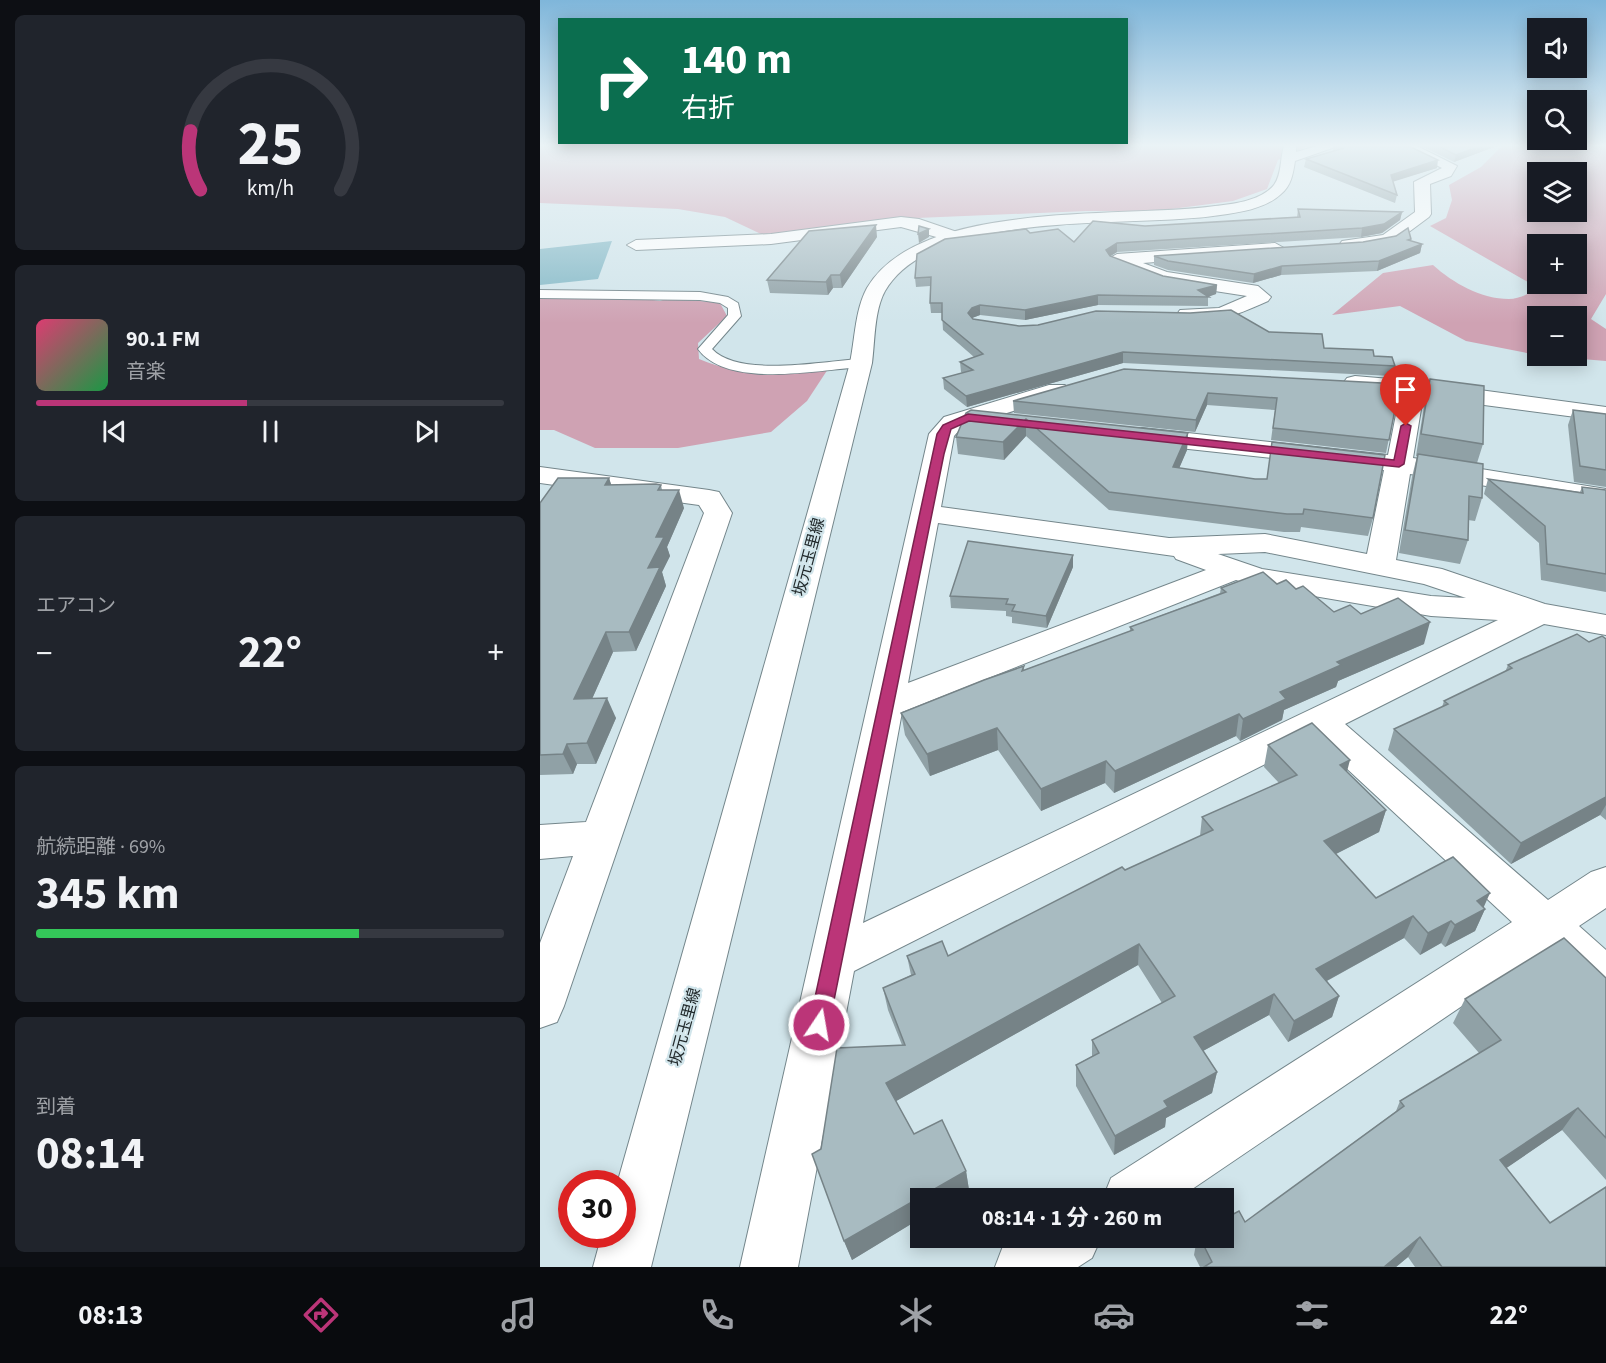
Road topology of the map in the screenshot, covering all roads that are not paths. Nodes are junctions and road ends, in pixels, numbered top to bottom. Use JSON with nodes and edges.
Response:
{"nodes":[{"id":1,"x":1248,"y":205,"type":"edge"},
{"id":2,"x":1423,"y":205,"type":"edge"},
{"id":3,"x":954,"y":237,"type":"junction"},
{"id":4,"x":636,"y":245,"type":"dead end"},
{"id":5,"x":1326,"y":246,"type":"edge"},
{"id":6,"x":1292,"y":248,"type":"edge"},
{"id":7,"x":540,"y":294,"type":"edge"},
{"id":8,"x":1165,"y":313,"type":"edge"},
{"id":9,"x":861,"y":363,"type":"junction"},
{"id":10,"x":1088,"y":380,"type":"edge"},
{"id":11,"x":1330,"y":382,"type":"edge"},
{"id":12,"x":1413,"y":388,"type":"junction"},
{"id":13,"x":1606,"y":414,"type":"edge"},
{"id":14,"x":968,"y":417,"type":"junction"},
{"id":15,"x":1026,"y":424,"type":"edge"},
{"id":16,"x":1119,"y":434,"type":"edge"},
{"id":17,"x":1399,"y":464,"type":"junction"},
{"id":18,"x":540,"y":475,"type":"edge"},
{"id":19,"x":1606,"y":497,"type":"edge"},
{"id":20,"x":926,"y":513,"type":"junction"},
{"id":21,"x":1169,"y":547,"type":"junction"},
{"id":22,"x":1380,"y":566,"type":"junction"},
{"id":23,"x":1234,"y":570,"type":"junction"},
{"id":24,"x":1540,"y":613,"type":"junction"},
{"id":25,"x":1606,"y":625,"type":"edge"},
{"id":26,"x":886,"y":705,"type":"junction"},
{"id":27,"x":1319,"y":722,"type":"junction"},
{"id":28,"x":601,"y":838,"type":"junction"},
{"id":29,"x":540,"y":842,"type":"edge"},
{"id":30,"x":1606,"y":885,"type":"edge"},
{"id":31,"x":1546,"y":925,"type":"junction"},
{"id":32,"x":833,"y":959,"type":"junction"},
{"id":33,"x":1606,"y":979,"type":"edge"},
{"id":34,"x":540,"y":1006,"type":"edge"},
{"id":35,"x":1146,"y":1188,"type":"edge"},
{"id":36,"x":1055,"y":1248,"type":"edge"},
{"id":37,"x":622,"y":1267,"type":"edge"},
{"id":38,"x":769,"y":1267,"type":"edge"},
{"id":39,"x":1024,"y":1267,"type":"edge"}],
"edges":[{"from":1,"to":3,"type":"street","name":"坂元玉里線"},
{"from":2,"to":5,"type":"street"},
{"from":3,"to":4,"type":"street"},
{"from":3,"to":9,"type":"street","name":"坂元玉里線"},
{"from":6,"to":8,"type":"street"},
{"from":7,"to":9,"type":"lane"},
{"from":9,"to":37,"type":"street","name":"坂元玉里線"},
{"from":10,"to":14,"type":"street"},
{"from":11,"to":12,"type":"street"},
{"from":12,"to":13,"type":"street"},
{"from":12,"to":17,"type":"street"},
{"from":14,"to":15,"type":"street"},
{"from":14,"to":20,"type":"street"},
{"from":16,"to":17,"type":"street"},
{"from":17,"to":19,"type":"street"},
{"from":17,"to":22,"type":"street"},
{"from":18,"to":28,"type":"street"},
{"from":20,"to":21,"type":"street"},
{"from":20,"to":26,"type":"street"},
{"from":21,"to":22,"type":"street"},
{"from":21,"to":23,"type":"street"},
{"from":22,"to":24,"type":"street"},
{"from":23,"to":24,"type":"street"},
{"from":23,"to":26,"type":"street"},
{"from":24,"to":25,"type":"street"},
{"from":24,"to":27,"type":"street"},
{"from":26,"to":32,"type":"street"},
{"from":27,"to":31,"type":"street"},
{"from":27,"to":32,"type":"street"},
{"from":28,"to":29,"type":"street"},
{"from":28,"to":34,"type":"street"},
{"from":30,"to":31,"type":"street"},
{"from":31,"to":33,"type":"street"},
{"from":31,"to":35,"type":"street"},
{"from":32,"to":38,"type":"street"},
{"from":36,"to":39,"type":"street"}]}
